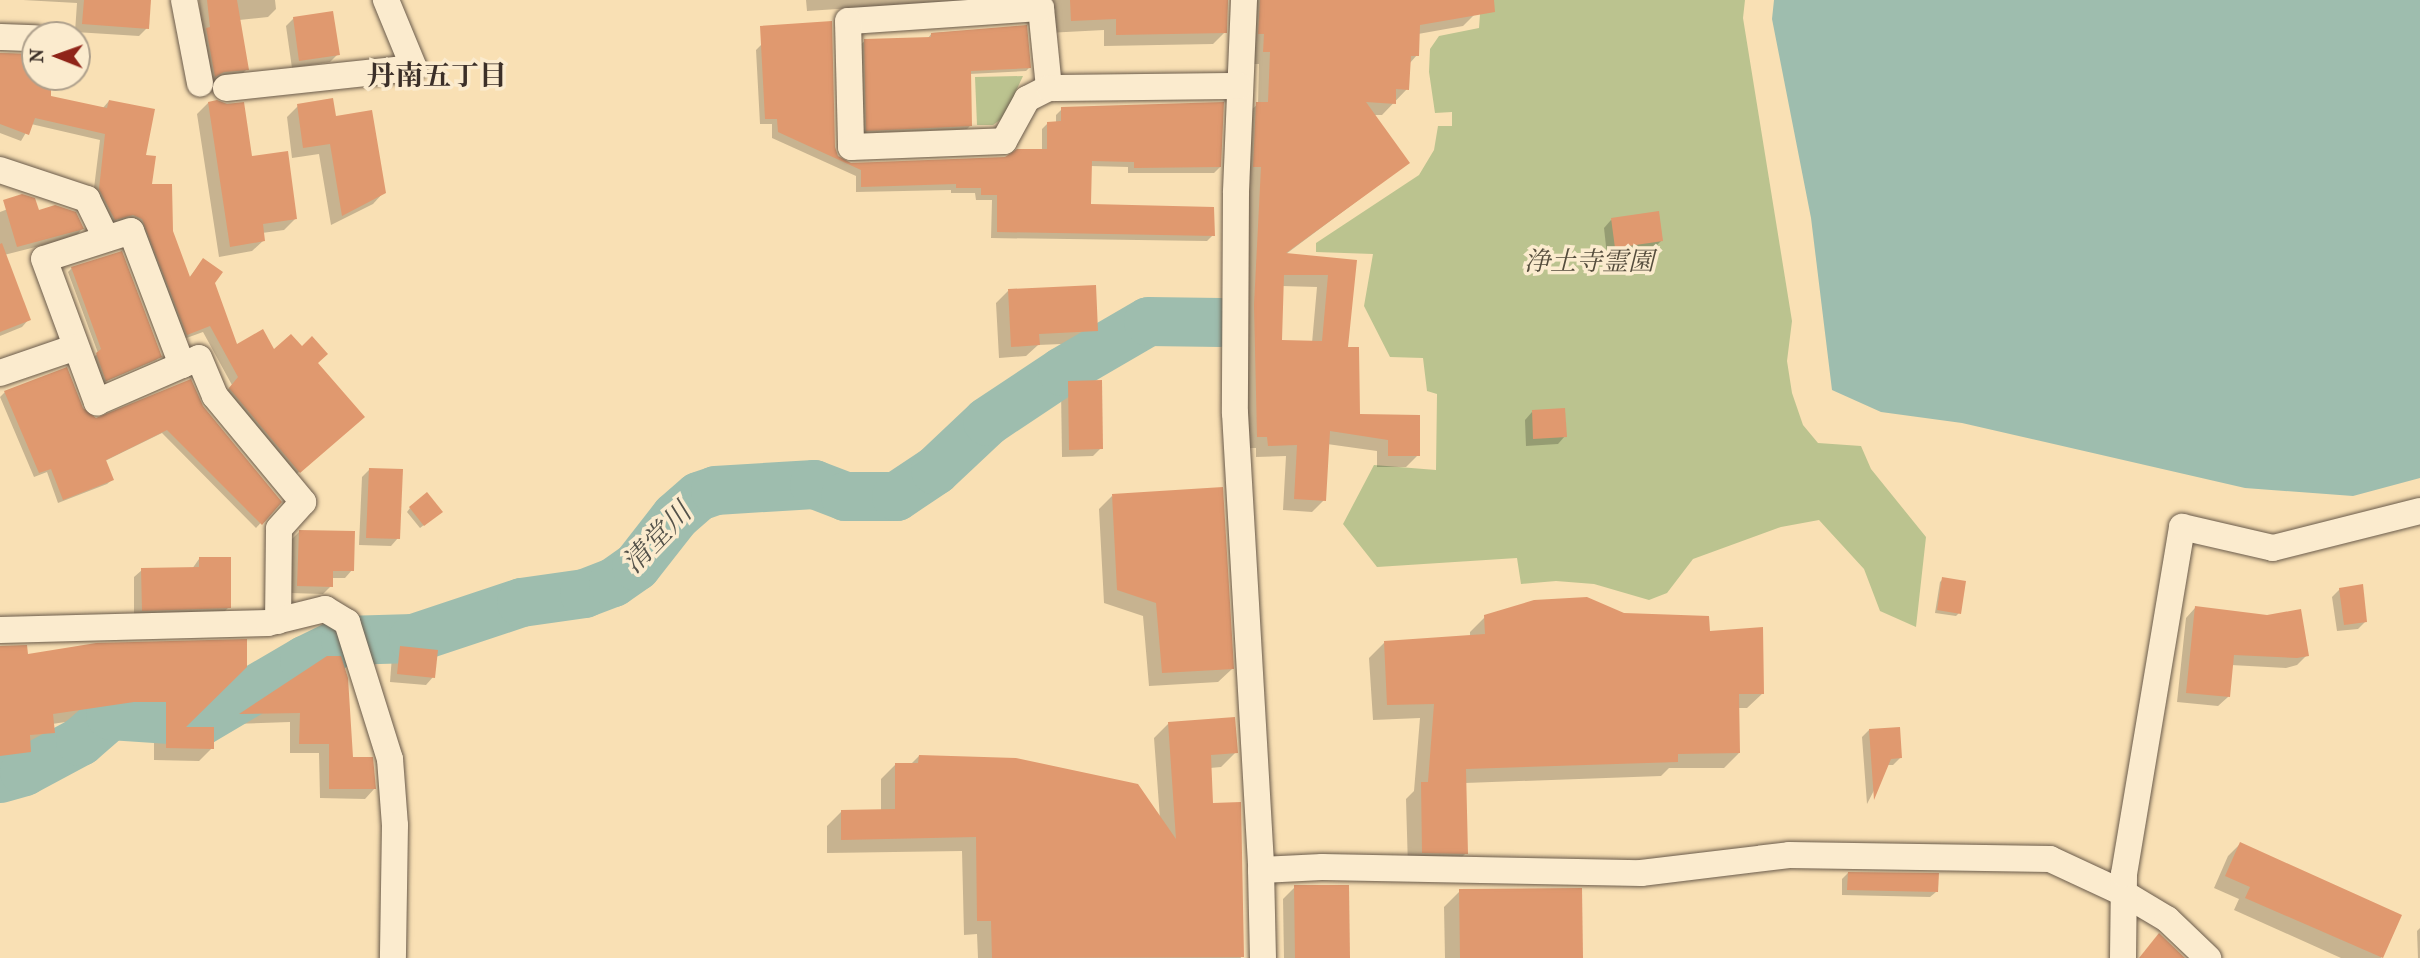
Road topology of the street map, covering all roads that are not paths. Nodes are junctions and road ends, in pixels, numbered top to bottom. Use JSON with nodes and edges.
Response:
{"nodes":[{"id":1,"x":184,"y":0,"type":"edge"},
{"id":2,"x":386,"y":0,"type":"edge"},
{"id":3,"x":1244,"y":0,"type":"edge"},
{"id":4,"x":0,"y":37,"type":"edge"},
{"id":5,"x":21,"y":38,"type":"edge"},
{"id":6,"x":200,"y":83,"type":"dead end"},
{"id":7,"x":1239,"y":86,"type":"junction"},
{"id":8,"x":226,"y":88,"type":"dead end"},
{"id":9,"x":1049,"y":88,"type":"junction"},
{"id":10,"x":0,"y":170,"type":"edge"},
{"id":11,"x":106,"y":238,"type":"junction"},
{"id":12,"x":76,"y":347,"type":"junction"},
{"id":13,"x":182,"y":365,"type":"junction"},
{"id":14,"x":0,"y":373,"type":"edge"},
{"id":15,"x":2420,"y":511,"type":"edge"},
{"id":16,"x":278,"y":621,"type":"junction"},
{"id":17,"x":0,"y":630,"type":"edge"},
{"id":18,"x":1261,"y":870,"type":"junction"},
{"id":19,"x":2124,"y":894,"type":"junction"},
{"id":20,"x":393,"y":958,"type":"edge"},
{"id":21,"x":1263,"y":958,"type":"edge"},
{"id":22,"x":2123,"y":958,"type":"edge"},
{"id":23,"x":2208,"y":958,"type":"edge"}],
"edges":[{"from":1,"to":6,"type":"street"},
{"from":2,"to":8,"type":"street"},
{"from":3,"to":7,"type":"street"},
{"from":4,"to":5,"type":"street"},
{"from":7,"to":9,"type":"street"},
{"from":7,"to":18,"type":"street"},
{"from":9,"to":9,"type":"street"},
{"from":10,"to":11,"type":"street"},
{"from":11,"to":12,"type":"street"},
{"from":11,"to":13,"type":"street"},
{"from":12,"to":13,"type":"street"},
{"from":12,"to":14,"type":"street"},
{"from":13,"to":16,"type":"street"},
{"from":15,"to":19,"type":"street"},
{"from":16,"to":17,"type":"street"},
{"from":16,"to":20,"type":"street"},
{"from":18,"to":19,"type":"street"},
{"from":18,"to":21,"type":"street"},
{"from":19,"to":22,"type":"street"},
{"from":19,"to":23,"type":"street"}]}
